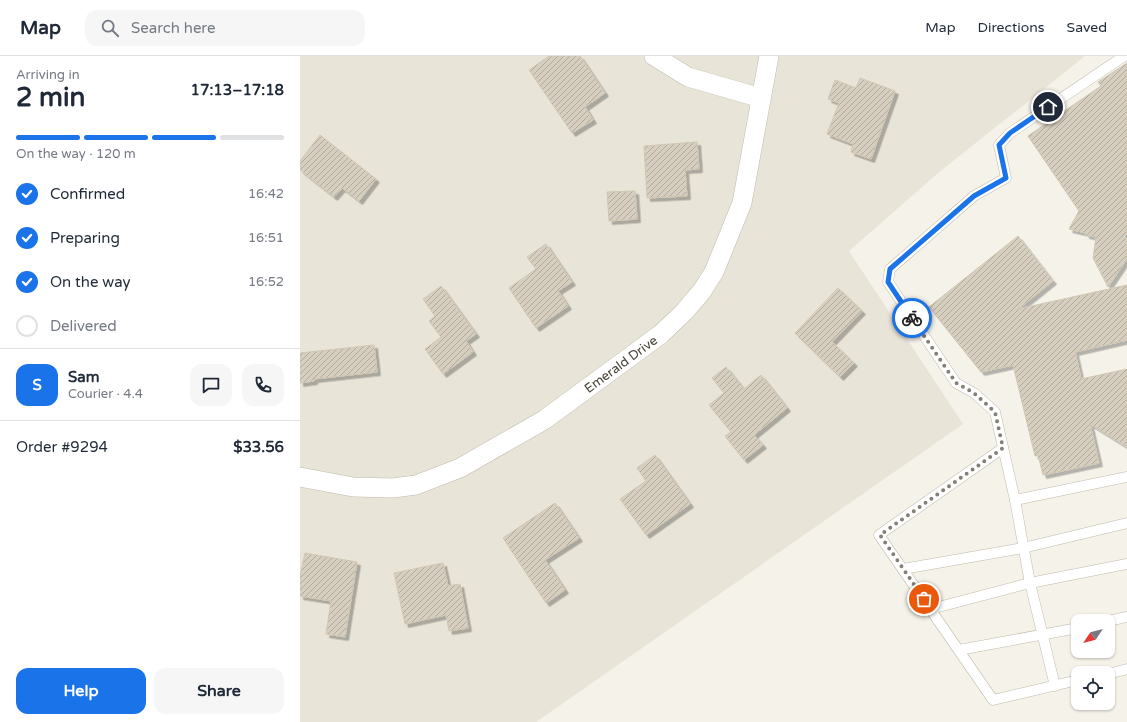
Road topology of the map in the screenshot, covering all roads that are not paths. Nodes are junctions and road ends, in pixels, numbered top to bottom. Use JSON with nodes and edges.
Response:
{"nodes":[{"id":1,"x":654,"y":56,"type":"edge"},
{"id":2,"x":769,"y":56,"type":"edge"},
{"id":3,"x":1124,"y":56,"type":"edge"},
{"id":4,"x":761,"y":98,"type":"junction"},
{"id":5,"x":1003,"y":448,"type":"junction"},
{"id":6,"x":300,"y":477,"type":"edge"},
{"id":7,"x":1127,"y":477,"type":"edge"},
{"id":8,"x":1015,"y":500,"type":"junction"},
{"id":9,"x":1127,"y":523,"type":"edge"},
{"id":10,"x":1023,"y":548,"type":"junction"},
{"id":11,"x":1127,"y":564,"type":"edge"},
{"id":12,"x":903,"y":569,"type":"junction"},
{"id":13,"x":1030,"y":583,"type":"junction"},
{"id":14,"x":931,"y":609,"type":"junction"},
{"id":15,"x":1127,"y":617,"type":"edge"},
{"id":16,"x":1115,"y":620,"type":"edge"},
{"id":17,"x":1071,"y":629,"type":"edge"},
{"id":18,"x":1043,"y":635,"type":"junction"},
{"id":19,"x":959,"y":650,"type":"junction"},
{"id":20,"x":1127,"y":670,"type":"edge"},
{"id":21,"x":1115,"y":673,"type":"edge"},
{"id":22,"x":1071,"y":682,"type":"edge"},
{"id":23,"x":1055,"y":686,"type":"junction"}],
"edges":[{"from":1,"to":4,"type":"street"},
{"from":2,"to":4,"type":"street","name":"Emerald Drive"},
{"from":3,"to":5,"type":"lane"},
{"from":4,"to":6,"type":"street","name":"Emerald Drive"},
{"from":5,"to":8,"type":"lane"},
{"from":5,"to":12,"type":"lane"},
{"from":7,"to":8,"type":"lane"},
{"from":8,"to":10,"type":"lane"},
{"from":9,"to":10,"type":"lane"},
{"from":10,"to":12,"type":"lane"},
{"from":10,"to":13,"type":"lane"},
{"from":11,"to":13,"type":"lane"},
{"from":12,"to":14,"type":"lane"},
{"from":13,"to":14,"type":"lane"},
{"from":13,"to":18,"type":"lane"},
{"from":14,"to":19,"type":"lane"},
{"from":15,"to":16,"type":"lane"},
{"from":17,"to":18,"type":"lane"},
{"from":18,"to":19,"type":"lane"},
{"from":18,"to":23,"type":"lane"},
{"from":19,"to":23,"type":"lane"},
{"from":20,"to":21,"type":"lane"},
{"from":22,"to":23,"type":"lane"}]}
